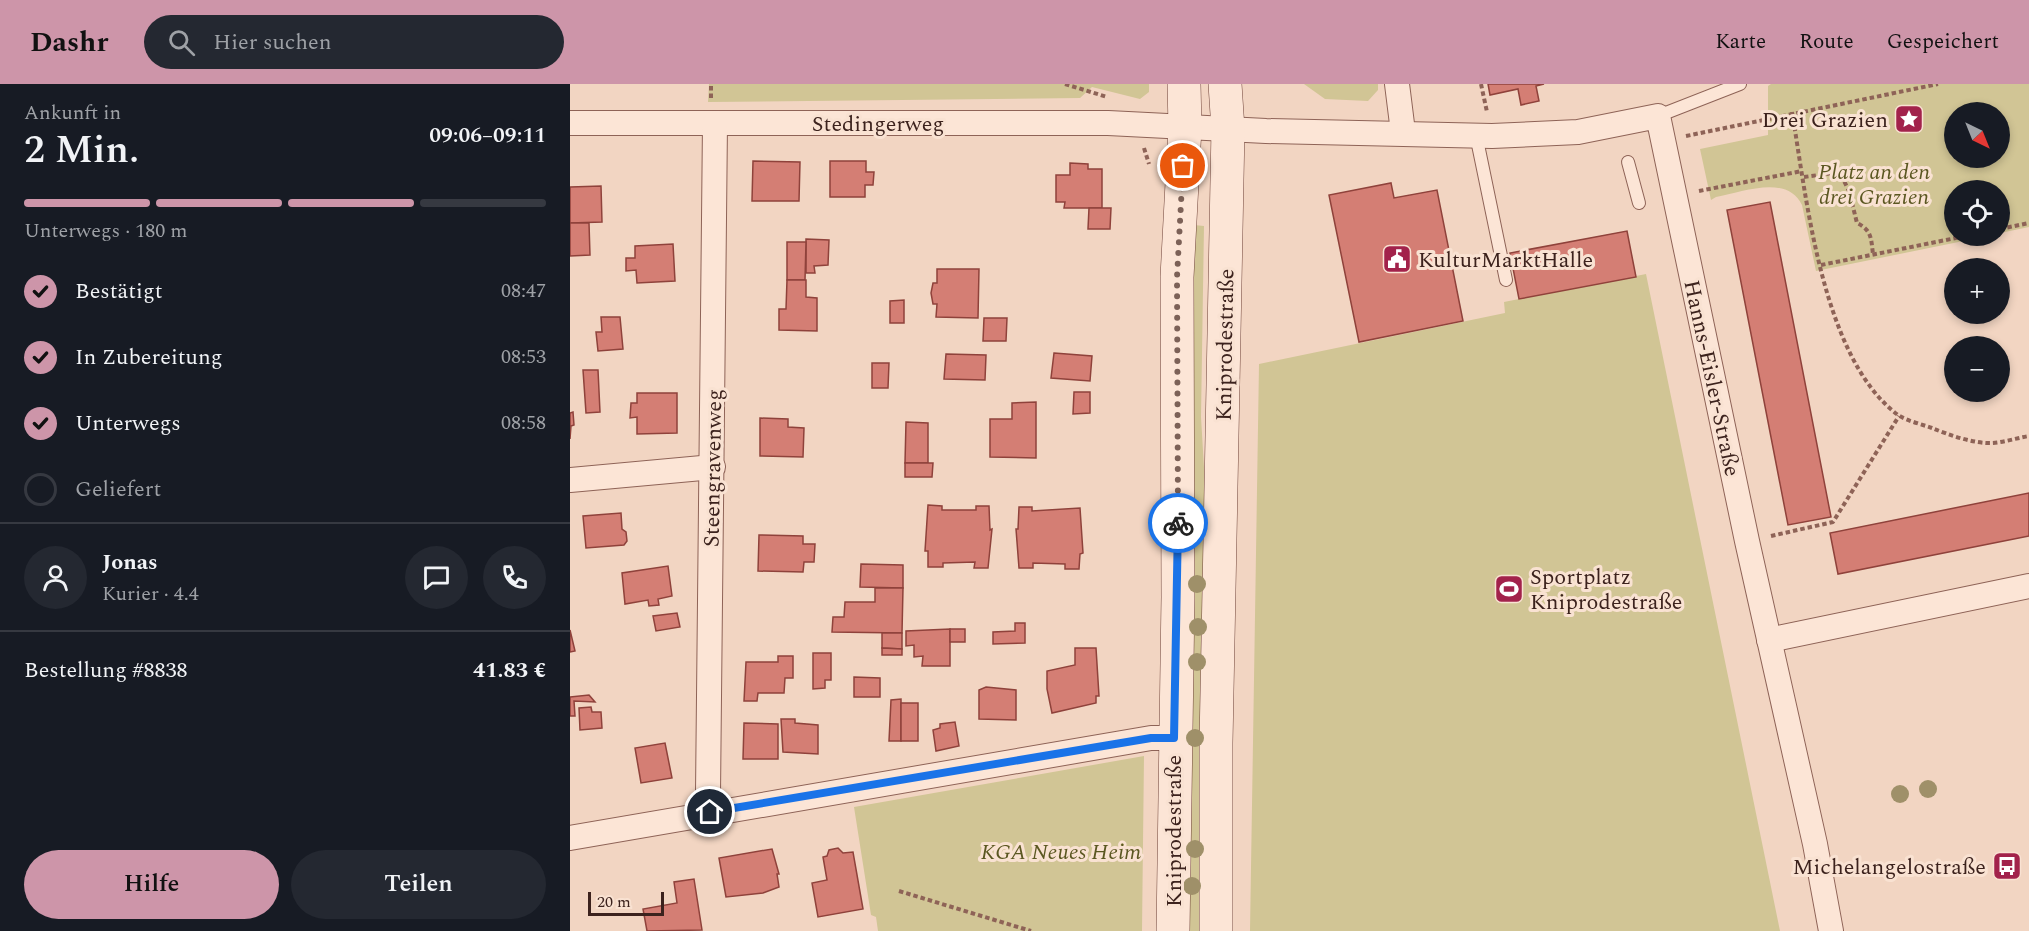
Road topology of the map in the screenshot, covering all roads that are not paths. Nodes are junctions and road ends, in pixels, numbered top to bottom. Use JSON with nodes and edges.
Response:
{"nodes":[{"id":1,"x":1184,"y":84,"type":"edge"},
{"id":2,"x":1225,"y":84,"type":"edge"},
{"id":3,"x":1397,"y":84,"type":"edge"},
{"id":4,"x":1740,"y":84,"type":"edge"},
{"id":5,"x":1658,"y":117,"type":"junction"},
{"id":6,"x":570,"y":123,"type":"edge"},
{"id":7,"x":716,"y":123,"type":"junction"},
{"id":8,"x":1185,"y":127,"type":"junction"},
{"id":9,"x":1228,"y":129,"type":"junction"},
{"id":10,"x":1403,"y":132,"type":"junction"},
{"id":11,"x":1476,"y":135,"type":"junction"},
{"id":12,"x":1628,"y":162,"type":"dead end"},
{"id":13,"x":1639,"y":203,"type":"dead end"},
{"id":14,"x":1506,"y":280,"type":"dead end"},
{"id":15,"x":713,"y":467,"type":"junction"},
{"id":16,"x":570,"y":480,"type":"edge"},
{"id":17,"x":2029,"y":586,"type":"edge"},
{"id":18,"x":1769,"y":640,"type":"junction"},
{"id":19,"x":1174,"y":738,"type":"junction"},
{"id":20,"x":710,"y":812,"type":"junction"},
{"id":21,"x":570,"y":838,"type":"edge"},
{"id":22,"x":1173,"y":931,"type":"edge"},
{"id":23,"x":1216,"y":931,"type":"edge"},
{"id":24,"x":1831,"y":931,"type":"edge"}],
"edges":[{"from":1,"to":8,"type":"main road","name":"Kniprodestraße"},
{"from":2,"to":9,"type":"main road","name":"Kniprodestraße"},
{"from":3,"to":10,"type":"street"},
{"from":4,"to":5,"type":"lane"},
{"from":5,"to":11,"type":"street"},
{"from":5,"to":18,"type":"street","name":"Hanns-Eisler-Straße"},
{"from":6,"to":7,"type":"street","name":"Stedingerweg"},
{"from":7,"to":8,"type":"street","name":"Stedingerweg"},
{"from":7,"to":15,"type":"street","name":"Steengravenweg"},
{"from":8,"to":9,"type":"street"},
{"from":8,"to":19,"type":"main road","name":"Kniprodestraße"},
{"from":9,"to":10,"type":"street"},
{"from":9,"to":23,"type":"main road","name":"Kniprodestraße"},
{"from":10,"to":11,"type":"street"},
{"from":11,"to":14,"type":"lane"},
{"from":12,"to":13,"type":"lane"},
{"from":15,"to":16,"type":"street"},
{"from":15,"to":20,"type":"street","name":"Steengravenweg"},
{"from":17,"to":18,"type":"street"},
{"from":18,"to":24,"type":"street","name":"Hanns-Eisler-Straße"},
{"from":19,"to":20,"type":"street"},
{"from":19,"to":22,"type":"main road","name":"Kniprodestraße"},
{"from":20,"to":21,"type":"street"}]}
